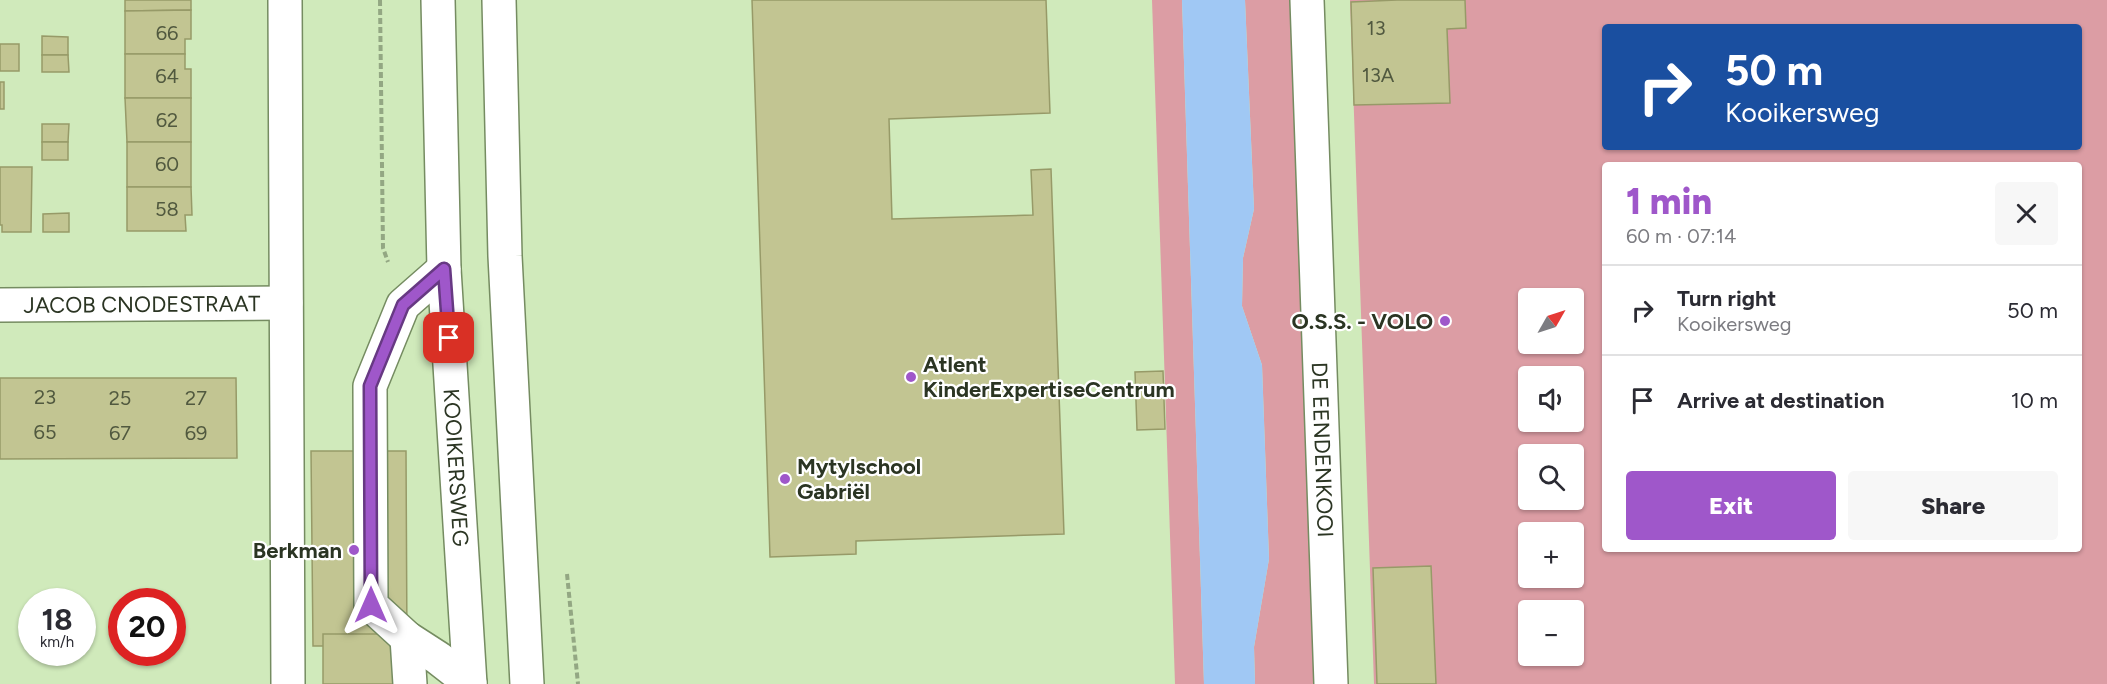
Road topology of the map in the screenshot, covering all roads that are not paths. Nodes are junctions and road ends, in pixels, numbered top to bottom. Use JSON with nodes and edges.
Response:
{"nodes":[{"id":1,"x":285,"y":0,"type":"edge"},
{"id":2,"x":438,"y":0,"type":"edge"},
{"id":3,"x":499,"y":0,"type":"edge"},
{"id":4,"x":1306,"y":0,"type":"edge"},
{"id":5,"x":444,"y":269,"type":"junction"},
{"id":6,"x":286,"y":303,"type":"junction"},
{"id":7,"x":0,"y":305,"type":"edge"},
{"id":8,"x":407,"y":638,"type":"junction"},
{"id":9,"x":470,"y":683,"type":"edge"},
{"id":10,"x":288,"y":684,"type":"edge"},
{"id":11,"x":410,"y":684,"type":"edge"},
{"id":12,"x":527,"y":684,"type":"edge"},
{"id":13,"x":1331,"y":684,"type":"edge"}],
"edges":[{"from":1,"to":6,"type":"street"},
{"from":2,"to":5,"type":"street","name":"KOOIKERSWEG"},
{"from":3,"to":12,"type":"street"},
{"from":4,"to":13,"type":"street","name":"DE EENDENKOOI"},
{"from":5,"to":8,"type":"street"},
{"from":5,"to":9,"type":"street","name":"KOOIKERSWEG"},
{"from":6,"to":7,"type":"street","name":"JACOB CNODESTRAAT"},
{"from":6,"to":10,"type":"street"},
{"from":8,"to":9,"type":"street"},
{"from":8,"to":11,"type":"street"}]}
